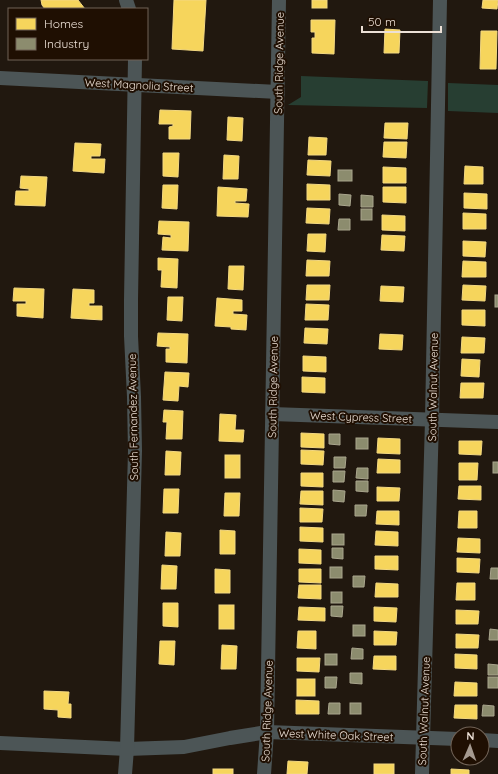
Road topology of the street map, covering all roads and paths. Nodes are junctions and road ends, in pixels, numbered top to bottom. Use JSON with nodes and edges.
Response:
{"nodes":[{"id":1,"x":280,"y":0,"type":"edge"},
{"id":2,"x":440,"y":0,"type":"edge"},
{"id":3,"x":135,"y":60,"type":"edge"},
{"id":4,"x":0,"y":78,"type":"edge"},
{"id":5,"x":135,"y":85,"type":"junction"},
{"id":6,"x":278,"y":92,"type":"junction"},
{"id":7,"x":272,"y":414,"type":"junction"},
{"id":8,"x":432,"y":420,"type":"junction"},
{"id":9,"x":498,"y":422,"type":"edge"},
{"id":10,"x":267,"y":732,"type":"junction"},
{"id":11,"x":424,"y":738,"type":"junction"},
{"id":12,"x":450,"y":739,"type":"edge"},
{"id":13,"x":0,"y":743,"type":"edge"},
{"id":14,"x":127,"y":749,"type":"junction"},
{"id":15,"x":125,"y":774,"type":"edge"},
{"id":16,"x":264,"y":774,"type":"edge"},
{"id":17,"x":422,"y":774,"type":"edge"}],
"edges":[{"from":1,"to":6,"type":"street","name":"South Ridge Avenue"},
{"from":2,"to":8,"type":"street","name":"South Walnut Avenue"},
{"from":3,"to":5,"type":"street","name":"South Fernandez Avenue"},
{"from":4,"to":5,"type":"street","name":"West Magnolia Street"},
{"from":5,"to":6,"type":"street","name":"West Magnolia Street"},
{"from":5,"to":14,"type":"street","name":"South Fernandez Avenue"},
{"from":6,"to":7,"type":"street","name":"South Ridge Avenue"},
{"from":7,"to":8,"type":"street","name":"West Cypress Street"},
{"from":7,"to":10,"type":"street","name":"South Ridge Avenue"},
{"from":8,"to":9,"type":"street","name":"West Cypress Street"},
{"from":8,"to":11,"type":"street","name":"South Walnut Avenue"},
{"from":10,"to":11,"type":"street","name":"West White Oak Street"},
{"from":10,"to":14,"type":"street","name":"West White Oak Street"},
{"from":10,"to":16,"type":"street","name":"South Ridge Avenue"},
{"from":11,"to":12,"type":"street","name":"West White Oak Street"},
{"from":11,"to":17,"type":"street","name":"South Walnut Avenue"},
{"from":13,"to":14,"type":"street","name":"West White Oak Street"},
{"from":14,"to":15,"type":"street","name":"South Fernandez Avenue"}]}
